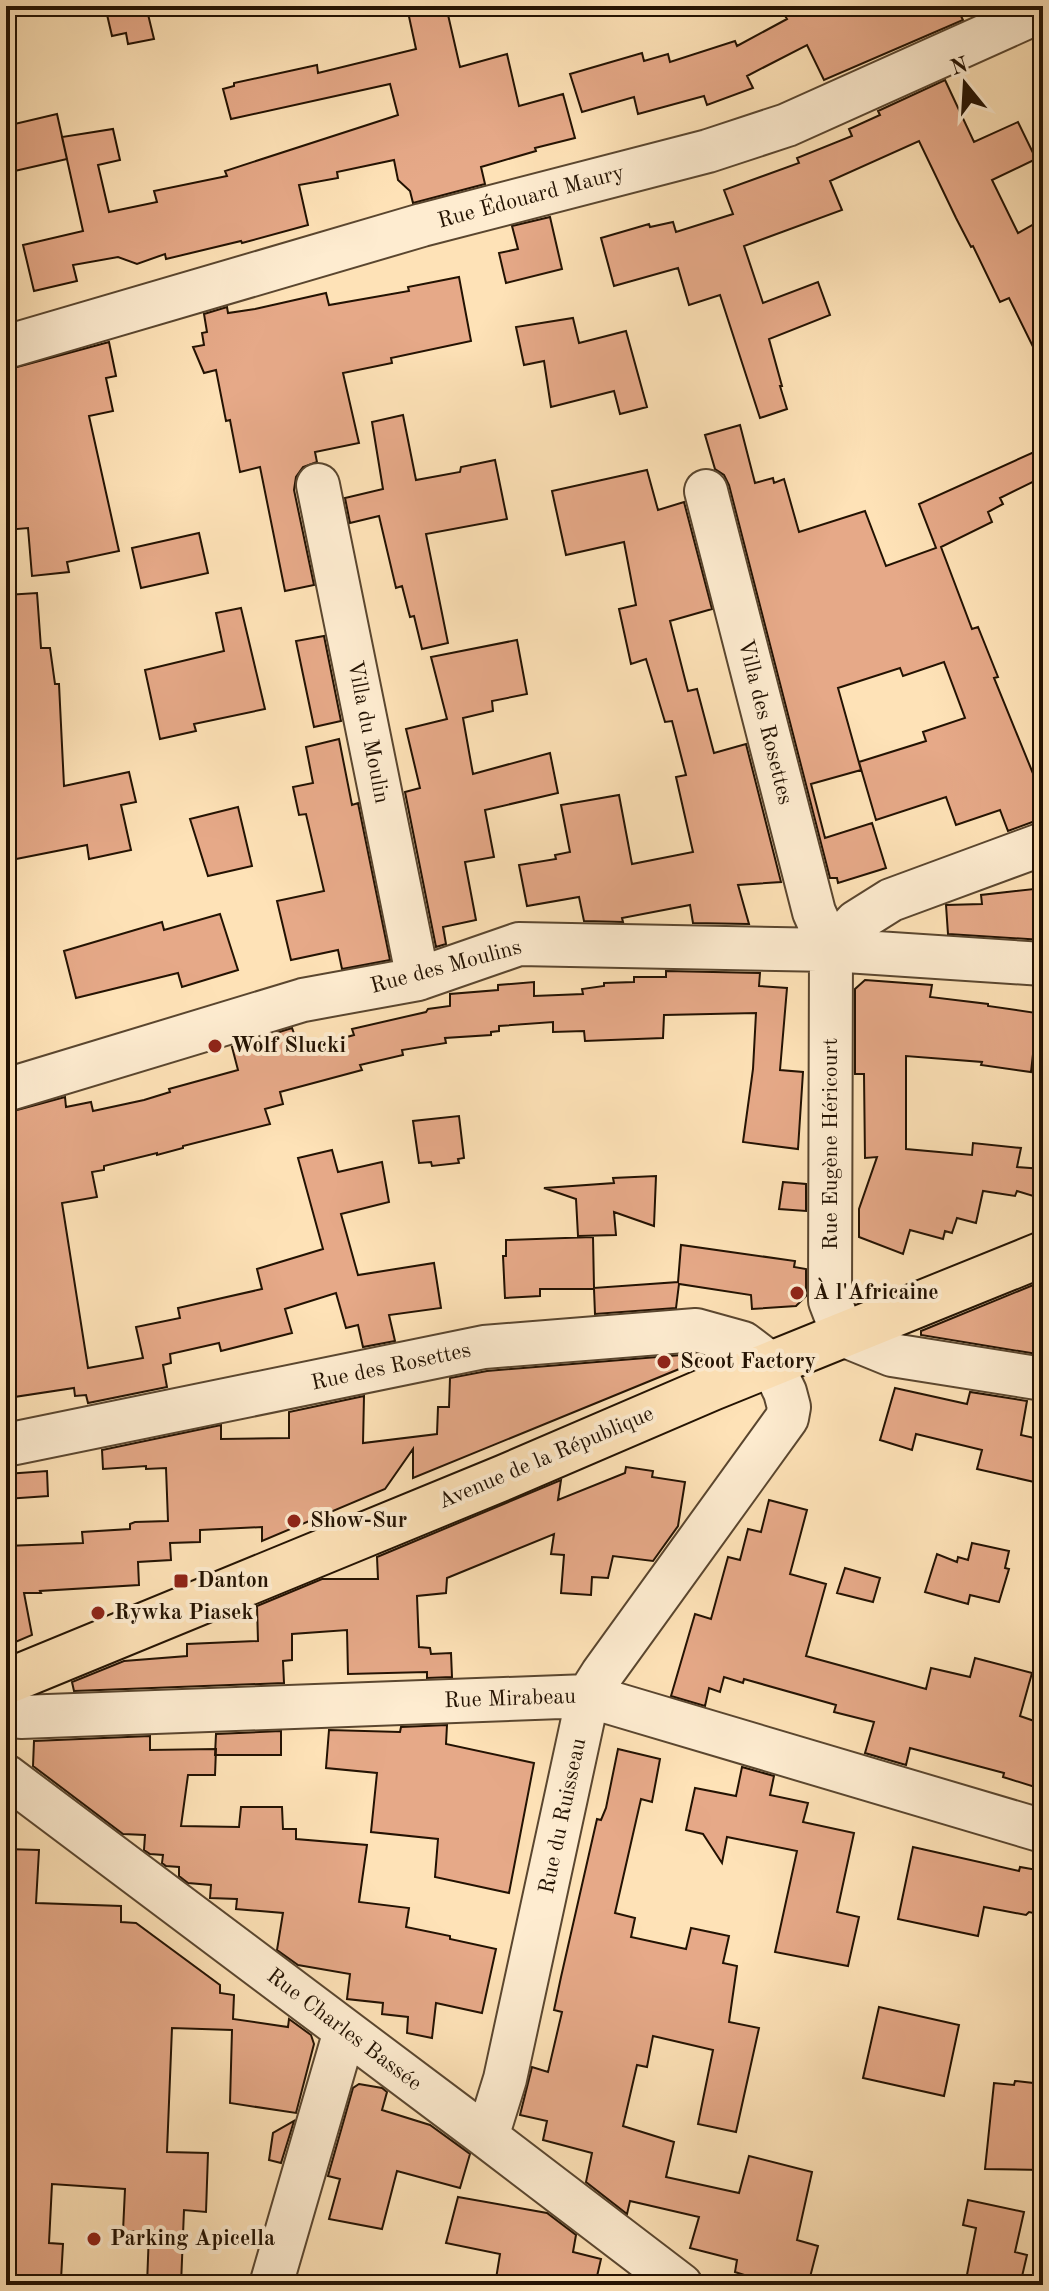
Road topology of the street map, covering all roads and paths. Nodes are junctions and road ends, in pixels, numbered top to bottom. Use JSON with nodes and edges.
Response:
{"nodes":[{"id":1,"x":1043,"y":10,"type":"edge"},
{"id":2,"x":6,"y":347,"type":"edge"},
{"id":3,"x":318,"y":485,"type":"dead end"},
{"id":4,"x":706,"y":491,"type":"dead end"},
{"id":5,"x":1043,"y":844,"type":"edge"},
{"id":6,"x":831,"y":950,"type":"junction"},
{"id":7,"x":1043,"y":964,"type":"edge"},
{"id":8,"x":418,"y":979,"type":"junction"},
{"id":9,"x":6,"y":1090,"type":"edge"},
{"id":10,"x":1043,"y":1254,"type":"edge"},
{"id":11,"x":843,"y":1335,"type":"junction"},
{"id":12,"x":772,"y":1365,"type":"junction"},
{"id":13,"x":1043,"y":1379,"type":"edge"},
{"id":14,"x":6,"y":1445,"type":"edge"},
{"id":15,"x":6,"y":1682,"type":"edge"},
{"id":16,"x":588,"y":1696,"type":"junction"},
{"id":17,"x":6,"y":1712,"type":"edge"},
{"id":18,"x":6,"y":1776,"type":"edge"},
{"id":19,"x":1043,"y":1831,"type":"edge"},
{"id":20,"x":345,"y":2031,"type":"junction"},
{"id":21,"x":487,"y":2137,"type":"junction"},
{"id":22,"x":271,"y":2285,"type":"edge"},
{"id":23,"x":681,"y":2285,"type":"edge"}],
"edges":[{"from":1,"to":2,"type":"street","name":"Rue Édouard Maury"},
{"from":3,"to":8,"type":"street","name":"Villa du Moulin"},
{"from":4,"to":6,"type":"street","name":"Villa des Rosettes"},
{"from":5,"to":6,"type":"street"},
{"from":6,"to":7,"type":"street","name":"Rue des Moulins"},
{"from":6,"to":8,"type":"street","name":"Rue des Moulins"},
{"from":6,"to":11,"type":"street","name":"Rue Eugène Héricourt"},
{"from":8,"to":9,"type":"street","name":"Rue des Moulins"},
{"from":10,"to":11,"type":"main road","name":"Avenue de la République"},
{"from":11,"to":12,"type":"main road","name":"Avenue de la République"},
{"from":11,"to":13,"type":"street"},
{"from":12,"to":14,"type":"street","name":"Rue des Rosettes"},
{"from":12,"to":15,"type":"main road","name":"Avenue de la République"},
{"from":12,"to":16,"type":"street","name":"Rue du Ruisseau"},
{"from":16,"to":17,"type":"street","name":"Rue Mirabeau"},
{"from":16,"to":19,"type":"street","name":"Rue Mirabeau"},
{"from":16,"to":21,"type":"street","name":"Rue du Ruisseau"},
{"from":18,"to":20,"type":"street","name":"Rue Charles Bassée"},
{"from":20,"to":21,"type":"street","name":"Rue Charles Bassée"},
{"from":20,"to":22,"type":"street"},
{"from":21,"to":23,"type":"street","name":"Rue Charles Bassée"}]}
